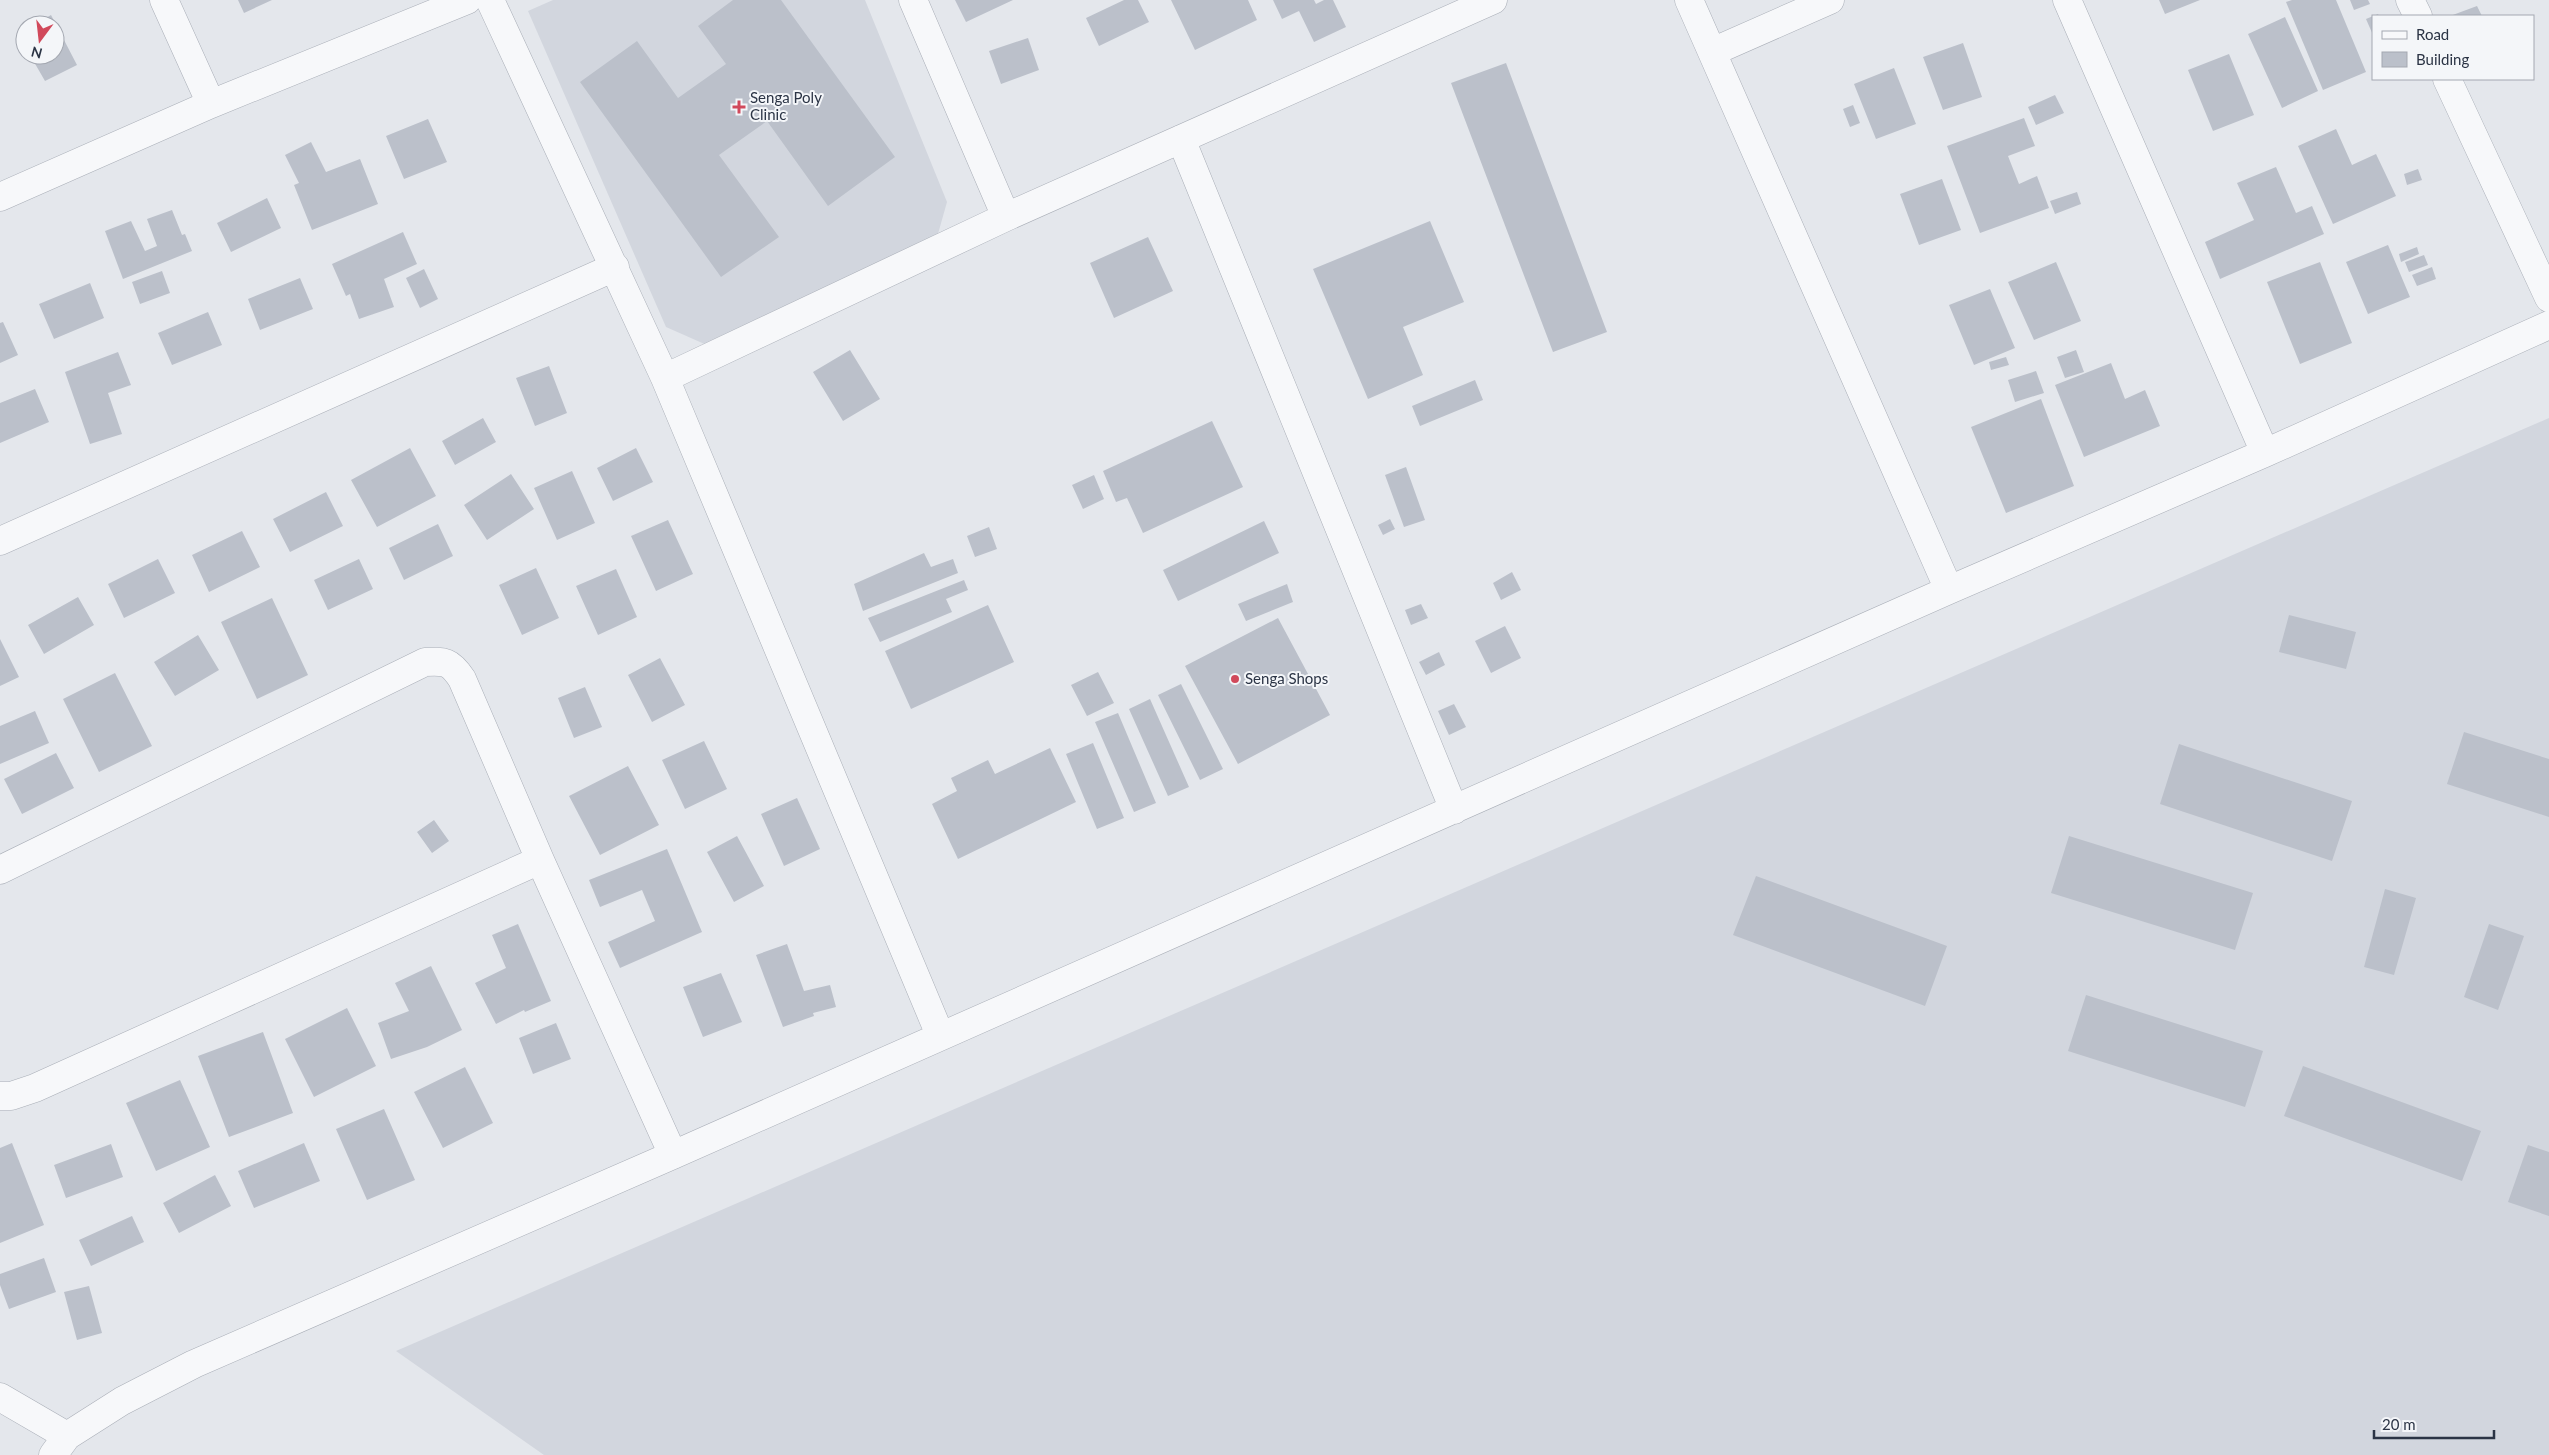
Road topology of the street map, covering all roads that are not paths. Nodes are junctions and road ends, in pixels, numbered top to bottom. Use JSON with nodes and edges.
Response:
{"nodes":[{"id":1,"x":164,"y":0,"type":"edge"},
{"id":2,"x":467,"y":0,"type":"edge"},
{"id":3,"x":490,"y":0,"type":"edge"},
{"id":4,"x":913,"y":0,"type":"edge"},
{"id":5,"x":1493,"y":0,"type":"edge"},
{"id":6,"x":1689,"y":0,"type":"edge"},
{"id":7,"x":1830,"y":0,"type":"edge"},
{"id":8,"x":2067,"y":0,"type":"edge"},
{"id":9,"x":2410,"y":0,"type":"edge"},
{"id":10,"x":2418,"y":15,"type":"edge"},
{"id":11,"x":1712,"y":52,"type":"junction"},
{"id":12,"x":2447,"y":80,"type":"edge"},
{"id":13,"x":211,"y":104,"type":"junction"},
{"id":14,"x":1181,"y":139,"type":"junction"},
{"id":15,"x":0,"y":196,"type":"edge"},
{"id":16,"x":1006,"y":217,"type":"junction"},
{"id":17,"x":615,"y":267,"type":"junction"},
{"id":18,"x":2549,"y":298,"type":"edge"},
{"id":19,"x":2549,"y":325,"type":"edge"},
{"id":20,"x":666,"y":378,"type":"junction"},
{"id":21,"x":2265,"y":453,"type":"junction"},
{"id":22,"x":0,"y":541,"type":"edge"},
{"id":23,"x":1949,"y":590,"type":"junction"},
{"id":24,"x":1454,"y":810,"type":"junction"},
{"id":25,"x":540,"y":860,"type":"junction"},
{"id":26,"x":0,"y":870,"type":"edge"},
{"id":27,"x":940,"y":1035,"type":"junction"},
{"id":28,"x":0,"y":1096,"type":"edge"},
{"id":29,"x":673,"y":1155,"type":"junction"},
{"id":30,"x":0,"y":1397,"type":"edge"},
{"id":31,"x":60,"y":1445,"type":"edge"}],
"edges":[{"from":1,"to":13,"type":"street"},
{"from":2,"to":13,"type":"street"},
{"from":3,"to":17,"type":"street"},
{"from":4,"to":16,"type":"street"},
{"from":5,"to":14,"type":"street"},
{"from":6,"to":11,"type":"street"},
{"from":7,"to":11,"type":"street"},
{"from":8,"to":21,"type":"street"},
{"from":9,"to":10,"type":"street"},
{"from":11,"to":23,"type":"street"},
{"from":12,"to":18,"type":"street"},
{"from":13,"to":15,"type":"street"},
{"from":14,"to":16,"type":"street"},
{"from":14,"to":24,"type":"street"},
{"from":16,"to":20,"type":"street"},
{"from":17,"to":20,"type":"street"},
{"from":17,"to":22,"type":"street"},
{"from":19,"to":21,"type":"street"},
{"from":20,"to":27,"type":"street"},
{"from":21,"to":23,"type":"street"},
{"from":23,"to":24,"type":"street"},
{"from":24,"to":27,"type":"street"},
{"from":25,"to":26,"type":"street"},
{"from":25,"to":28,"type":"street"},
{"from":25,"to":29,"type":"street"},
{"from":27,"to":29,"type":"street"},
{"from":29,"to":31,"type":"street"},
{"from":30,"to":31,"type":"street"}]}
